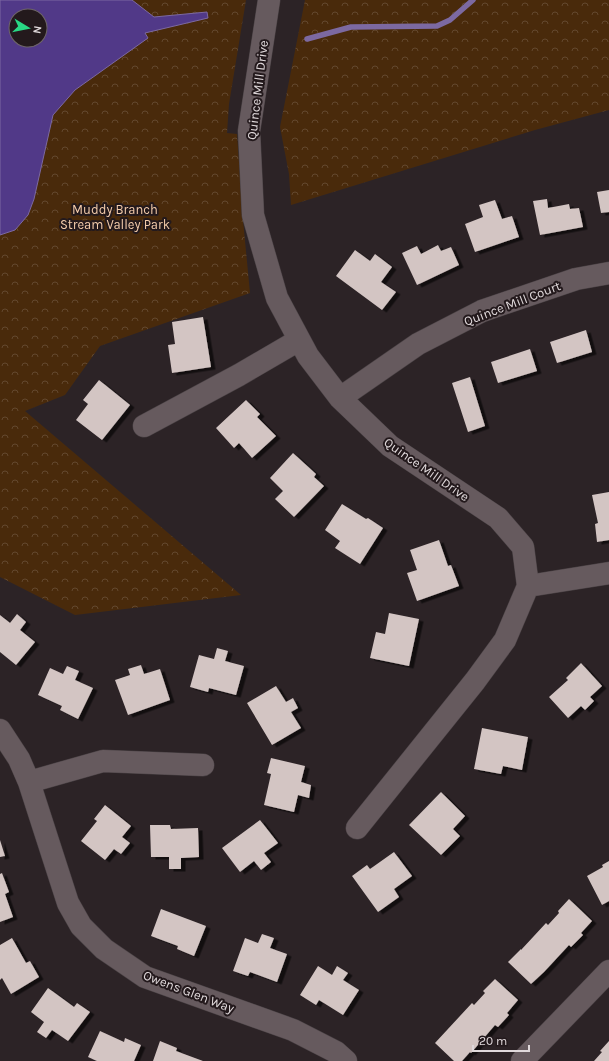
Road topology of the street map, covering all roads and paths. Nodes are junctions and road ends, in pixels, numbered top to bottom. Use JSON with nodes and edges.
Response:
{"nodes":[{"id":1,"x":269,"y":0,"type":"edge"},
{"id":2,"x":609,"y":273,"type":"edge"},
{"id":3,"x":299,"y":340,"type":"junction"},
{"id":4,"x":340,"y":398,"type":"junction"},
{"id":5,"x":144,"y":426,"type":"dead end"},
{"id":6,"x":609,"y":573,"type":"edge"},
{"id":7,"x":528,"y":586,"type":"junction"},
{"id":8,"x":0,"y":730,"type":"edge"},
{"id":9,"x":203,"y":765,"type":"dead end"},
{"id":10,"x":29,"y":782,"type":"junction"},
{"id":11,"x":357,"y":828,"type":"dead end"},
{"id":12,"x":609,"y":971,"type":"edge"},
{"id":13,"x":346,"y":1061,"type":"edge"},
{"id":14,"x":522,"y":1061,"type":"edge"}],
"edges":[{"from":1,"to":3,"type":"street","name":"Quince Mill Drive"},
{"from":2,"to":4,"type":"street","name":"Quince Mill Court"},
{"from":3,"to":4,"type":"street","name":"Quince Mill Drive"},
{"from":3,"to":5,"type":"street"},
{"from":4,"to":7,"type":"street","name":"Quince Mill Drive"},
{"from":6,"to":7,"type":"street"},
{"from":7,"to":11,"type":"street"},
{"from":8,"to":10,"type":"street","name":"Owens Glen Way"},
{"from":9,"to":10,"type":"street"},
{"from":10,"to":13,"type":"street","name":"Owens Glen Way"},
{"from":12,"to":14,"type":"street"}]}
